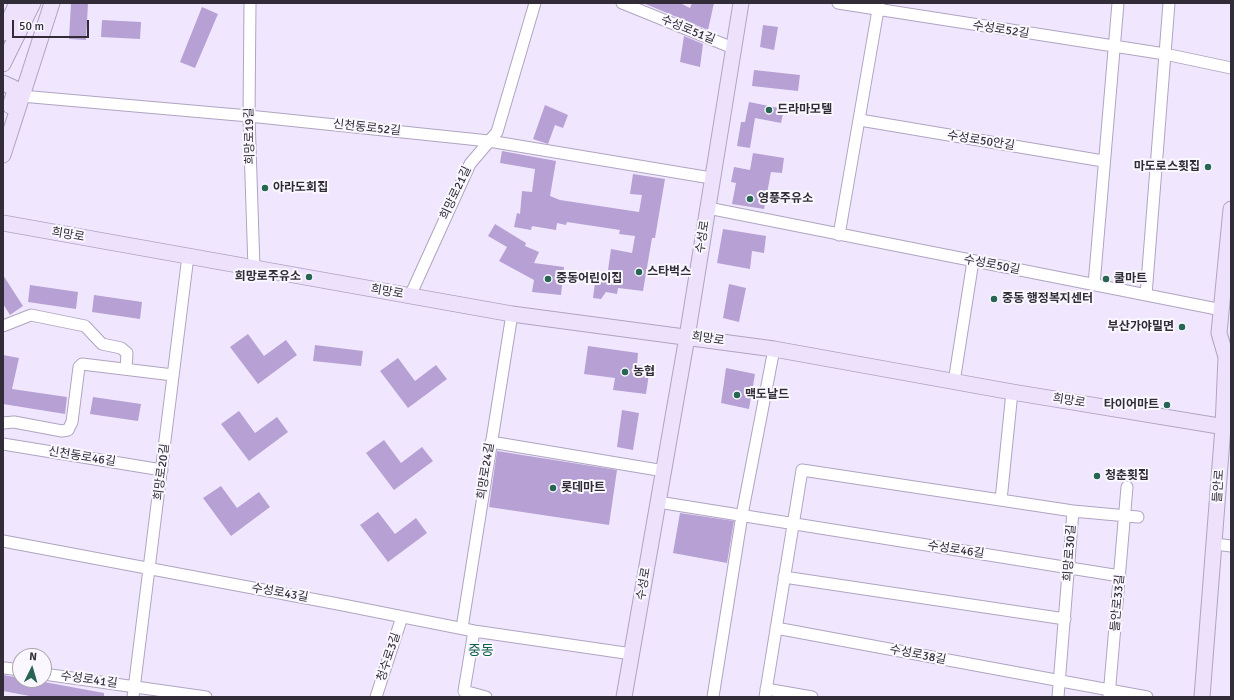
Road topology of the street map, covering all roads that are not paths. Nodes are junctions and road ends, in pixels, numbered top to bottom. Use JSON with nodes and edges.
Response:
{"nodes":[{"id":1,"x":17,"y":3,"type":"edge"},
{"id":2,"x":33,"y":3,"type":"edge"},
{"id":3,"x":52,"y":3,"type":"edge"},
{"id":4,"x":250,"y":3,"type":"edge"},
{"id":5,"x":535,"y":3,"type":"edge"},
{"id":6,"x":622,"y":3,"type":"edge"},
{"id":7,"x":741,"y":3,"type":"edge"},
{"id":8,"x":838,"y":3,"type":"edge"},
{"id":9,"x":1118,"y":3,"type":"edge"},
{"id":10,"x":1169,"y":3,"type":"edge"},
{"id":11,"x":878,"y":6,"type":"edge"},
{"id":12,"x":3,"y":33,"type":"edge"},
{"id":13,"x":733,"y":48,"type":"junction"},
{"id":14,"x":1114,"y":48,"type":"junction"},
{"id":15,"x":1165,"y":54,"type":"junction"},
{"id":16,"x":3,"y":64,"type":"edge"},
{"id":17,"x":1231,"y":68,"type":"edge"},
{"id":18,"x":3,"y":83,"type":"edge"},
{"id":19,"x":21,"y":96,"type":"junction"},
{"id":20,"x":249,"y":116,"type":"junction"},
{"id":21,"x":860,"y":120,"type":"junction"},
{"id":22,"x":3,"y":129,"type":"edge"},
{"id":23,"x":489,"y":141,"type":"junction"},
{"id":24,"x":3,"y":154,"type":"edge"},
{"id":25,"x":1103,"y":161,"type":"junction"},
{"id":26,"x":712,"y":178,"type":"junction"},
{"id":27,"x":708,"y":208,"type":"junction"},
{"id":28,"x":1231,"y":209,"type":"edge"},
{"id":29,"x":3,"y":223,"type":"edge"},
{"id":30,"x":839,"y":235,"type":"junction"},
{"id":31,"x":188,"y":256,"type":"junction"},
{"id":32,"x":973,"y":261,"type":"junction"},
{"id":33,"x":254,"y":268,"type":"junction"},
{"id":34,"x":1094,"y":285,"type":"junction"},
{"id":35,"x":1146,"y":295,"type":"junction"},
{"id":36,"x":410,"y":296,"type":"junction"},
{"id":37,"x":1222,"y":310,"type":"junction"},
{"id":38,"x":512,"y":314,"type":"junction"},
{"id":39,"x":3,"y":326,"type":"edge"},
{"id":40,"x":687,"y":337,"type":"junction"},
{"id":41,"x":774,"y":349,"type":"junction"},
{"id":42,"x":1228,"y":351,"type":"edge"},
{"id":43,"x":126,"y":369,"type":"junction"},
{"id":44,"x":173,"y":375,"type":"junction"},
{"id":45,"x":954,"y":382,"type":"junction"},
{"id":46,"x":1012,"y":392,"type":"junction"},
{"id":47,"x":3,"y":423,"type":"edge"},
{"id":48,"x":1227,"y":427,"type":"edge"},
{"id":49,"x":491,"y":442,"type":"junction"},
{"id":50,"x":3,"y":444,"type":"edge"},
{"id":51,"x":162,"y":470,"type":"junction"},
{"id":52,"x":664,"y":471,"type":"junction"},
{"id":53,"x":1127,"y":487,"type":"dead end"},
{"id":54,"x":1001,"y":500,"type":"junction"},
{"id":55,"x":658,"y":502,"type":"junction"},
{"id":56,"x":1074,"y":512,"type":"junction"},
{"id":57,"x":742,"y":515,"type":"junction"},
{"id":58,"x":1124,"y":516,"type":"junction"},
{"id":59,"x":1138,"y":518,"type":"dead end"},
{"id":60,"x":793,"y":524,"type":"junction"},
{"id":61,"x":3,"y":541,"type":"edge"},
{"id":62,"x":1215,"y":544,"type":"junction"},
{"id":63,"x":1231,"y":546,"type":"edge"},
{"id":64,"x":1069,"y":568,"type":"junction"},
{"id":65,"x":150,"y":569,"type":"junction"},
{"id":66,"x":1120,"y":576,"type":"junction"},
{"id":67,"x":784,"y":577,"type":"junction"},
{"id":68,"x":402,"y":617,"type":"junction"},
{"id":69,"x":1065,"y":619,"type":"junction"},
{"id":70,"x":462,"y":628,"type":"junction"},
{"id":71,"x":776,"y":628,"type":"junction"},
{"id":72,"x":474,"y":631,"type":"junction"},
{"id":73,"x":632,"y":654,"type":"junction"},
{"id":74,"x":5,"y":668,"type":"dead end"},
{"id":75,"x":12,"y":669,"type":"edge"},
{"id":76,"x":52,"y":676,"type":"edge"},
{"id":77,"x":1060,"y":681,"type":"junction"},
{"id":78,"x":134,"y":692,"type":"edge"},
{"id":79,"x":765,"y":693,"type":"edge"},
{"id":80,"x":1109,"y":694,"type":"edge"},
{"id":81,"x":206,"y":697,"type":"edge"},
{"id":82,"x":376,"y":697,"type":"edge"},
{"id":83,"x":486,"y":697,"type":"edge"},
{"id":84,"x":624,"y":697,"type":"edge"},
{"id":85,"x":713,"y":697,"type":"edge"},
{"id":86,"x":812,"y":697,"type":"edge"},
{"id":87,"x":1058,"y":697,"type":"edge"},
{"id":88,"x":1147,"y":697,"type":"edge"},
{"id":89,"x":1202,"y":697,"type":"edge"}],
"edges":[{"from":1,"to":12,"type":"main road"},
{"from":2,"to":16,"type":"main road"},
{"from":3,"to":19,"type":"main road"},
{"from":4,"to":20,"type":"street","name":"희망로19길"},
{"from":5,"to":23,"type":"street","name":"희망로21길"},
{"from":6,"to":13,"type":"street","name":"수성로51길"},
{"from":7,"to":13,"type":"main road","name":"수성로"},
{"from":8,"to":11,"type":"street","name":"수성로52길"},
{"from":9,"to":14,"type":"street"},
{"from":10,"to":15,"type":"street"},
{"from":11,"to":14,"type":"street","name":"수성로52길"},
{"from":11,"to":21,"type":"street"},
{"from":13,"to":26,"type":"main road","name":"수성로"},
{"from":14,"to":15,"type":"street","name":"수성로52길"},
{"from":14,"to":25,"type":"street"},
{"from":15,"to":17,"type":"street","name":"수성로52길"},
{"from":15,"to":35,"type":"street"},
{"from":18,"to":22,"type":"main road"},
{"from":19,"to":20,"type":"street","name":"신천동로52길"},
{"from":19,"to":24,"type":"main road"},
{"from":20,"to":23,"type":"street","name":"신천동로52길"},
{"from":20,"to":33,"type":"street","name":"희망로19길"},
{"from":21,"to":25,"type":"street","name":"수성로50안길"},
{"from":21,"to":30,"type":"street"},
{"from":23,"to":26,"type":"street","name":"신천동로52길"},
{"from":23,"to":36,"type":"street","name":"희망로21길"},
{"from":25,"to":34,"type":"street"},
{"from":26,"to":27,"type":"main road","name":"수성로"},
{"from":27,"to":30,"type":"street","name":"수성로50길"},
{"from":27,"to":40,"type":"main road","name":"수성로"},
{"from":28,"to":37,"type":"main road","name":"들안로"},
{"from":29,"to":31,"type":"main road","name":"희망로"},
{"from":30,"to":32,"type":"street","name":"수성로50길"},
{"from":31,"to":33,"type":"main road","name":"희망로"},
{"from":31,"to":44,"type":"street","name":"희망로20길"},
{"from":32,"to":34,"type":"street","name":"수성로50길"},
{"from":32,"to":45,"type":"street"},
{"from":33,"to":36,"type":"main road","name":"희망로"},
{"from":34,"to":35,"type":"street","name":"수성로50길"},
{"from":35,"to":37,"type":"street","name":"수성로50길"},
{"from":36,"to":38,"type":"main road","name":"희망로"},
{"from":37,"to":42,"type":"main road","name":"들안로"},
{"from":38,"to":40,"type":"main road","name":"희망로"},
{"from":38,"to":49,"type":"street","name":"희망로24길"},
{"from":39,"to":43,"type":"street"},
{"from":40,"to":41,"type":"main road","name":"희망로"},
{"from":40,"to":52,"type":"main road","name":"수성로"},
{"from":41,"to":45,"type":"main road","name":"희망로"},
{"from":41,"to":57,"type":"street"},
{"from":42,"to":48,"type":"main road","name":"들안로"},
{"from":43,"to":44,"type":"street"},
{"from":43,"to":47,"type":"street"},
{"from":44,"to":51,"type":"street","name":"희망로20길"},
{"from":45,"to":46,"type":"main road","name":"희망로"},
{"from":46,"to":48,"type":"main road","name":"희망로"},
{"from":46,"to":54,"type":"street"},
{"from":48,"to":62,"type":"main road","name":"들안로"},
{"from":49,"to":52,"type":"street"},
{"from":49,"to":70,"type":"street","name":"희망로24길"},
{"from":50,"to":51,"type":"street","name":"신천동로46길"},
{"from":51,"to":65,"type":"street","name":"희망로20길"},
{"from":52,"to":55,"type":"main road","name":"수성로"},
{"from":53,"to":58,"type":"street","name":"들안로33길"},
{"from":54,"to":56,"type":"street","name":"희망로30길"},
{"from":54,"to":60,"type":"street"},
{"from":55,"to":57,"type":"street","name":"수성로46길"},
{"from":55,"to":73,"type":"main road","name":"수성로"},
{"from":56,"to":58,"type":"street"},
{"from":56,"to":64,"type":"street","name":"희망로30길"},
{"from":57,"to":60,"type":"street","name":"수성로46길"},
{"from":57,"to":85,"type":"street"},
{"from":58,"to":59,"type":"street"},
{"from":58,"to":66,"type":"street","name":"들안로33길"},
{"from":60,"to":64,"type":"street","name":"수성로46길"},
{"from":60,"to":67,"type":"street"},
{"from":61,"to":65,"type":"street","name":"수성로43길"},
{"from":62,"to":63,"type":"street"},
{"from":62,"to":89,"type":"main road","name":"들안로"},
{"from":64,"to":66,"type":"street","name":"수성로46길"},
{"from":64,"to":69,"type":"street","name":"희망로30길"},
{"from":65,"to":68,"type":"street","name":"수성로43길"},
{"from":65,"to":78,"type":"street","name":"희망로20길"},
{"from":66,"to":80,"type":"street","name":"들안로33길"},
{"from":67,"to":69,"type":"street"},
{"from":67,"to":71,"type":"street"},
{"from":68,"to":70,"type":"street","name":"수성로43길"},
{"from":68,"to":82,"type":"street","name":"청수로3길"},
{"from":69,"to":77,"type":"street","name":"희망로30길"},
{"from":70,"to":72,"type":"street","name":"수성로43길"},
{"from":71,"to":77,"type":"street","name":"수성로38길"},
{"from":71,"to":79,"type":"street"},
{"from":72,"to":73,"type":"street","name":"수성로43길"},
{"from":72,"to":83,"type":"street"},
{"from":73,"to":84,"type":"main road","name":"수성로"},
{"from":74,"to":75,"type":"street"},
{"from":76,"to":78,"type":"street","name":"수성로41길"},
{"from":77,"to":80,"type":"street"},
{"from":77,"to":87,"type":"street"},
{"from":78,"to":81,"type":"street","name":"수성로41길"},
{"from":79,"to":86,"type":"street"},
{"from":80,"to":88,"type":"street"}]}
